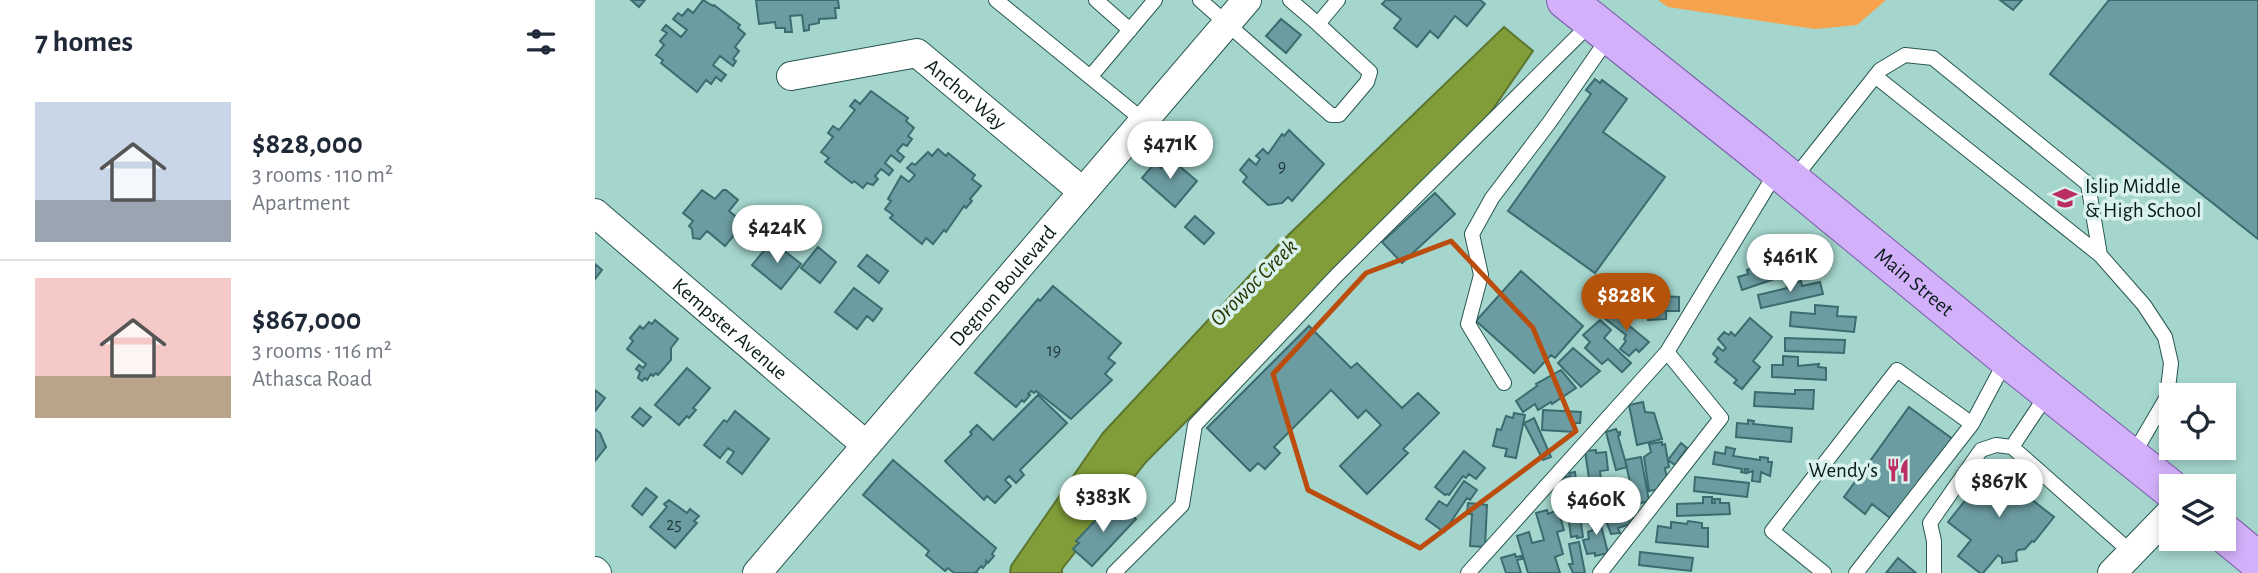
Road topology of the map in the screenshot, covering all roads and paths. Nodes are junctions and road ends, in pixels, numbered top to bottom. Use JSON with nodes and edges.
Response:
{"nodes":[{"id":1,"x":996,"y":0,"type":"edge"},
{"id":2,"x":1096,"y":0,"type":"edge"},
{"id":3,"x":1155,"y":0,"type":"edge"},
{"id":4,"x":1200,"y":0,"type":"edge"},
{"id":5,"x":1247,"y":0,"type":"edge"},
{"id":6,"x":1290,"y":0,"type":"edge"},
{"id":7,"x":1338,"y":0,"type":"edge"},
{"id":8,"x":1589,"y":19,"type":"edge"},
{"id":9,"x":1227,"y":24,"type":"junction"},
{"id":10,"x":1318,"y":24,"type":"junction"},
{"id":11,"x":1130,"y":30,"type":"junction"},
{"id":12,"x":791,"y":76,"type":"dead end"},
{"id":13,"x":1091,"y":76,"type":"junction"},
{"id":14,"x":1875,"y":76,"type":"junction"},
{"id":15,"x":1144,"y":121,"type":"junction"},
{"id":16,"x":1785,"y":175,"type":"junction"},
{"id":17,"x":1082,"y":191,"type":"junction"},
{"id":18,"x":595,"y":213,"type":"edge"},
{"id":19,"x":2100,"y":255,"type":"junction"},
{"id":20,"x":1667,"y":352,"type":"junction"},
{"id":21,"x":2007,"y":358,"type":"junction"},
{"id":22,"x":1504,"y":383,"type":"dead end"},
{"id":23,"x":2049,"y":391,"type":"junction"},
{"id":24,"x":1972,"y":424,"type":"junction"},
{"id":25,"x":866,"y":445,"type":"junction"},
{"id":26,"x":2012,"y":447,"type":"junction"},
{"id":27,"x":2132,"y":457,"type":"junction"},
{"id":28,"x":2159,"y":479,"type":"edge"},
{"id":29,"x":2159,"y":524,"type":"edge"},
{"id":30,"x":2236,"y":543,"type":"edge"},
{"id":31,"x":2131,"y":553,"type":"junction"},
{"id":32,"x":2258,"y":561,"type":"edge"},
{"id":33,"x":757,"y":573,"type":"edge"},
{"id":34,"x":1114,"y":573,"type":"edge"},
{"id":35,"x":1468,"y":573,"type":"edge"},
{"id":36,"x":1600,"y":573,"type":"edge"},
{"id":37,"x":1824,"y":573,"type":"edge"},
{"id":38,"x":1856,"y":573,"type":"edge"},
{"id":39,"x":1934,"y":573,"type":"edge"},
{"id":40,"x":2112,"y":573,"type":"edge"}],
"edges":[{"from":1,"to":13,"type":"lane"},
{"from":2,"to":11,"type":"lane"},
{"from":3,"to":11,"type":"lane"},
{"from":4,"to":9,"type":"lane"},
{"from":5,"to":9,"type":"street","name":"Degnon Boulevard"},
{"from":6,"to":10,"type":"lane"},
{"from":7,"to":10,"type":"lane"},
{"from":8,"to":16,"type":"main road","name":"Main Street"},
{"from":8,"to":22,"type":"lane"},
{"from":8,"to":34,"type":"lane"},
{"from":9,"to":10,"type":"lane"},
{"from":9,"to":15,"type":"street","name":"Degnon Boulevard"},
{"from":11,"to":13,"type":"lane"},
{"from":12,"to":17,"type":"street","name":"Anchor Way"},
{"from":13,"to":15,"type":"lane"},
{"from":14,"to":16,"type":"lane"},
{"from":14,"to":19,"type":"lane"},
{"from":14,"to":19,"type":"lane"},
{"from":15,"to":17,"type":"street","name":"Degnon Boulevard"},
{"from":16,"to":20,"type":"lane"},
{"from":16,"to":21,"type":"main road","name":"Main Street"},
{"from":17,"to":25,"type":"street","name":"Degnon Boulevard"},
{"from":18,"to":25,"type":"street","name":"Kempster Avenue"},
{"from":19,"to":27,"type":"lane"},
{"from":20,"to":35,"type":"lane"},
{"from":20,"to":36,"type":"lane"},
{"from":21,"to":23,"type":"main road","name":"Main Street"},
{"from":21,"to":24,"type":"lane"},
{"from":23,"to":26,"type":"lane"},
{"from":23,"to":27,"type":"main road","name":"Main Street"},
{"from":24,"to":37,"type":"lane"},
{"from":24,"to":38,"type":"lane"},
{"from":25,"to":33,"type":"street","name":"Degnon Boulevard"},
{"from":26,"to":31,"type":"lane"},
{"from":26,"to":39,"type":"lane"},
{"from":27,"to":28,"type":"main road","name":"Main Street"},
{"from":29,"to":31,"type":"street"},
{"from":30,"to":32,"type":"main road"},
{"from":31,"to":40,"type":"street"}]}
